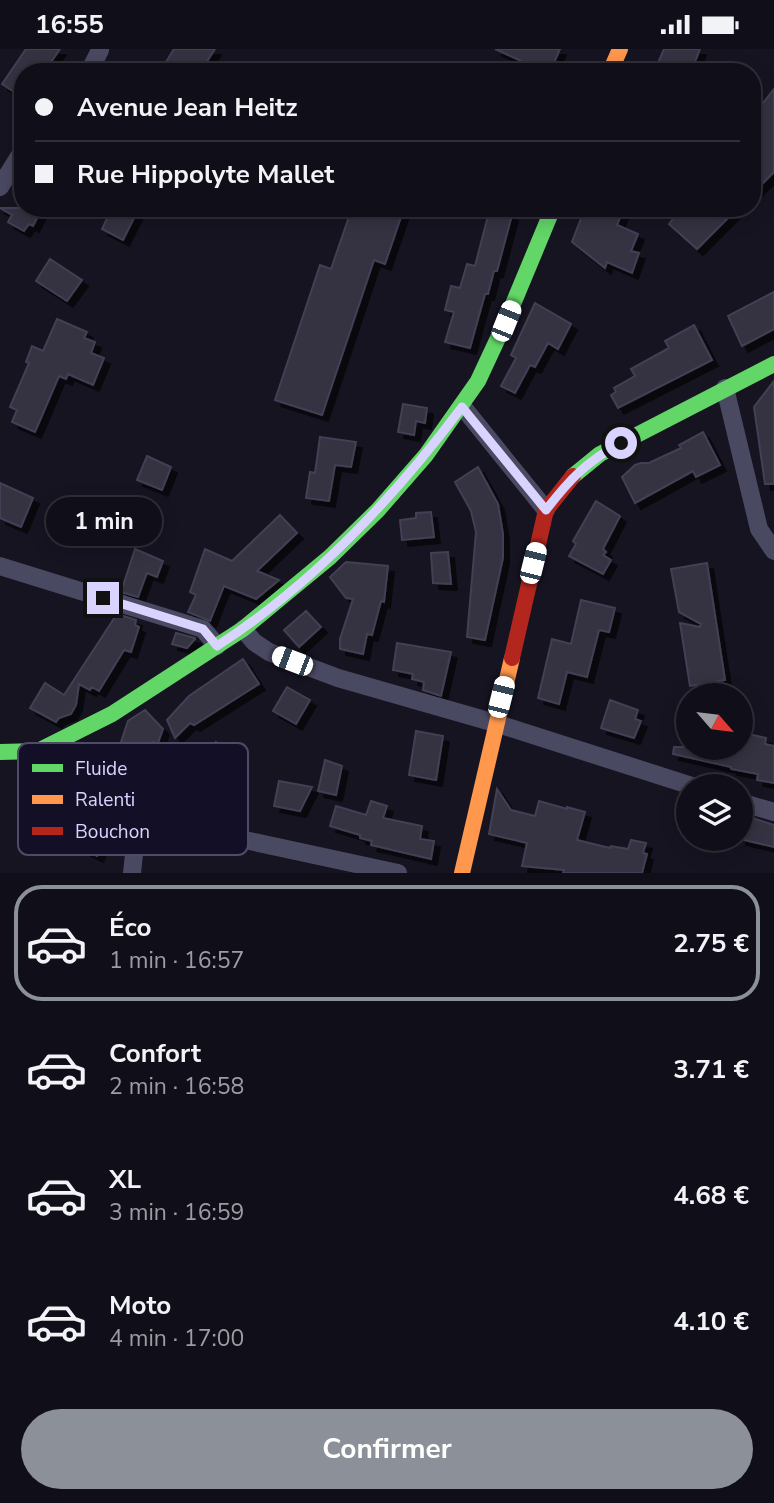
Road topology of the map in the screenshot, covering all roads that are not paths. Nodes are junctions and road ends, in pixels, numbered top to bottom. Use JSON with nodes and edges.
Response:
{"nodes":[{"id":1,"x":14,"y":164,"type":"edge"},
{"id":2,"x":0,"y":187,"type":"edge"},
{"id":3,"x":549,"y":217,"type":"edge"},
{"id":4,"x":774,"y":364,"type":"edge"},
{"id":5,"x":725,"y":388,"type":"junction"},
{"id":6,"x":462,"y":407,"type":"junction"},
{"id":7,"x":546,"y":510,"type":"junction"},
{"id":8,"x":774,"y":551,"type":"edge"},
{"id":9,"x":0,"y":566,"type":"edge"},
{"id":10,"x":243,"y":629,"type":"junction"},
{"id":11,"x":217,"y":646,"type":"junction"},
{"id":12,"x":495,"y":723,"type":"junction"},
{"id":13,"x":54,"y":743,"type":"edge"},
{"id":14,"x":676,"y":781,"type":"edge"},
{"id":15,"x":753,"y":806,"type":"edge"},
{"id":16,"x":774,"y":813,"type":"edge"},
{"id":17,"x":248,"y":841,"type":"edge"},
{"id":18,"x":134,"y":855,"type":"edge"},
{"id":19,"x":132,"y":873,"type":"edge"},
{"id":20,"x":398,"y":873,"type":"edge"},
{"id":21,"x":461,"y":873,"type":"edge"}],
"edges":[{"from":1,"to":2,"type":"street"},
{"from":3,"to":6,"type":"main road"},
{"from":4,"to":5,"type":"main road"},
{"from":5,"to":7,"type":"main road"},
{"from":5,"to":8,"type":"street"},
{"from":6,"to":7,"type":"street"},
{"from":6,"to":10,"type":"main road"},
{"from":7,"to":12,"type":"main road"},
{"from":9,"to":11,"type":"street"},
{"from":10,"to":11,"type":"main road"},
{"from":10,"to":12,"type":"street"},
{"from":11,"to":13,"type":"main road"},
{"from":12,"to":14,"type":"street"},
{"from":12,"to":21,"type":"main road"},
{"from":15,"to":16,"type":"street"},
{"from":17,"to":20,"type":"street"},
{"from":18,"to":19,"type":"street"}]}
